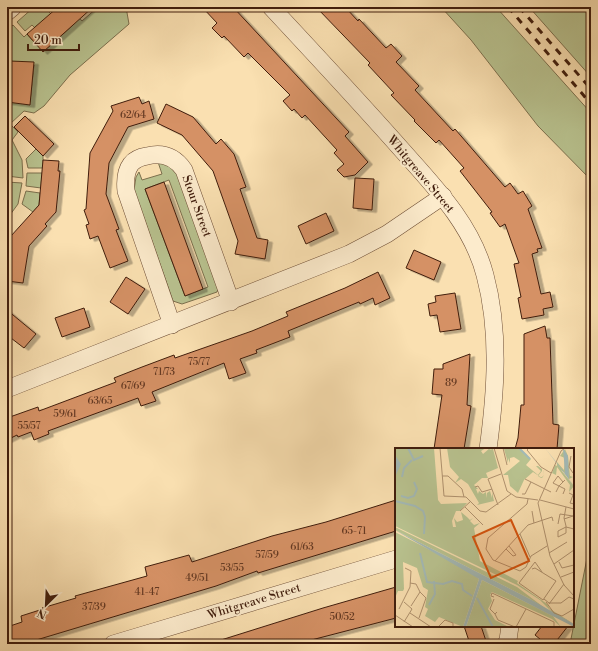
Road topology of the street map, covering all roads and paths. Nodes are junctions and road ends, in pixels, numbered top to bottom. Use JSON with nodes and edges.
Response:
{"nodes":[{"id":1,"x":13,"y":7,"type":"edge"},
{"id":2,"x":271,"y":7,"type":"edge"},
{"id":3,"x":7,"y":12,"type":"edge"},
{"id":4,"x":443,"y":196,"type":"junction"},
{"id":5,"x":231,"y":302,"type":"junction"},
{"id":6,"x":172,"y":325,"type":"junction"},
{"id":7,"x":7,"y":389,"type":"edge"},
{"id":8,"x":488,"y":448,"type":"edge"},
{"id":9,"x":395,"y":559,"type":"edge"},
{"id":10,"x":510,"y":627,"type":"edge"},
{"id":11,"x":113,"y":644,"type":"edge"},
{"id":12,"x":506,"y":644,"type":"edge"}],
"edges":[{"from":1,"to":3,"type":"street"},
{"from":2,"to":4,"type":"street","name":"Whitgreave Street"},
{"from":4,"to":5,"type":"street"},
{"from":4,"to":8,"type":"street","name":"Whitgreave Street"},
{"from":5,"to":6,"type":"street"},
{"from":5,"to":6,"type":"street","name":"Stour Street"},
{"from":6,"to":7,"type":"street"},
{"from":9,"to":11,"type":"street","name":"Whitgreave Street"},
{"from":10,"to":12,"type":"street"}]}
